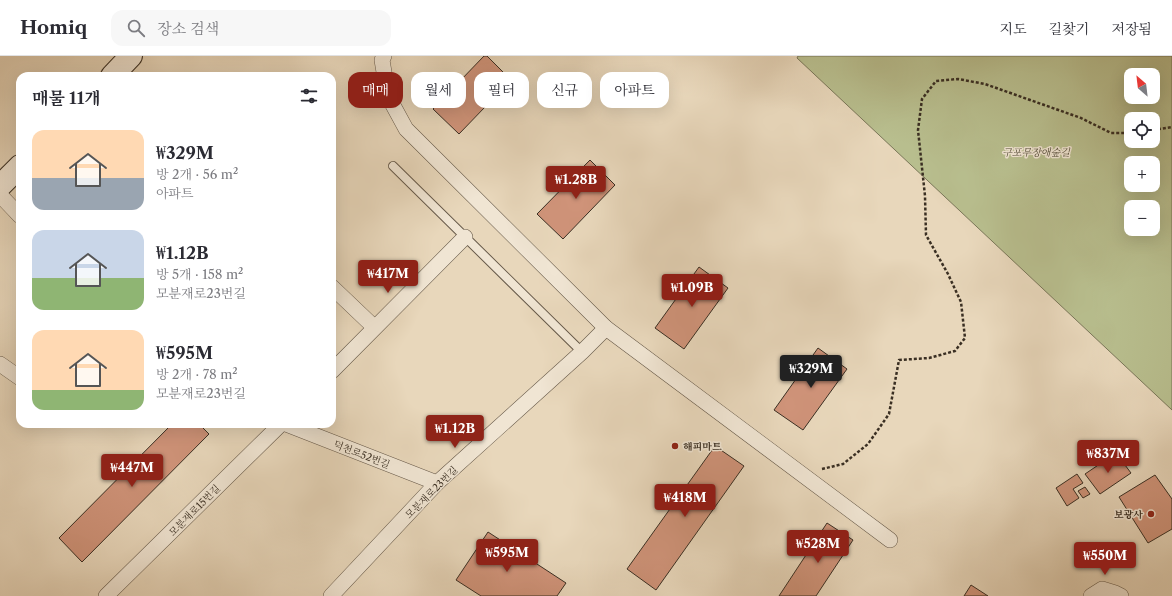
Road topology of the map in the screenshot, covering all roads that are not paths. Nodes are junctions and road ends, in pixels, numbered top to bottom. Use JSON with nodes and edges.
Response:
{"nodes":[{"id":1,"x":131,"y":56,"type":"edge"},
{"id":2,"x":384,"y":56,"type":"edge"},
{"id":3,"x":116,"y":72,"type":"edge"},
{"id":4,"x":393,"y":166,"type":"dead end"},
{"id":5,"x":16,"y":170,"type":"edge"},
{"id":6,"x":0,"y":186,"type":"edge"},
{"id":7,"x":0,"y":195,"type":"edge"},
{"id":8,"x":16,"y":212,"type":"edge"},
{"id":9,"x":465,"y":236,"type":"junction"},
{"id":10,"x":336,"y":291,"type":"edge"},
{"id":11,"x":374,"y":327,"type":"junction"},
{"id":12,"x":606,"y":328,"type":"junction"},
{"id":13,"x":582,"y":352,"type":"junction"},
{"id":14,"x":0,"y":364,"type":"edge"},
{"id":15,"x":336,"y":367,"type":"edge"},
{"id":16,"x":16,"y":375,"type":"edge"},
{"id":17,"x":277,"y":428,"type":"edge"},
{"id":18,"x":296,"y":428,"type":"edge"},
{"id":19,"x":437,"y":483,"type":"junction"},
{"id":20,"x":890,"y":540,"type":"dead end"},
{"id":21,"x":106,"y":596,"type":"edge"},
{"id":22,"x":331,"y":596,"type":"edge"},
{"id":23,"x":1091,"y":596,"type":"edge"},
{"id":24,"x":1121,"y":596,"type":"edge"}],
"edges":[{"from":1,"to":3,"type":"main road"},
{"from":2,"to":12,"type":"street"},
{"from":4,"to":9,"type":"lane"},
{"from":5,"to":6,"type":"main road"},
{"from":7,"to":8,"type":"street"},
{"from":9,"to":11,"type":"street"},
{"from":9,"to":13,"type":"lane"},
{"from":10,"to":11,"type":"street"},
{"from":11,"to":15,"type":"street"},
{"from":12,"to":13,"type":"street","name":"모분재로23번길"},
{"from":12,"to":20,"type":"street"},
{"from":13,"to":19,"type":"street","name":"모분재로23번길"},
{"from":14,"to":16,"type":"street"},
{"from":17,"to":21,"type":"street","name":"모분재로15번길"},
{"from":18,"to":19,"type":"street","name":"덕천로52번길"},
{"from":19,"to":22,"type":"street","name":"모분재로23번길"},
{"from":23,"to":24,"type":"street"}]}
